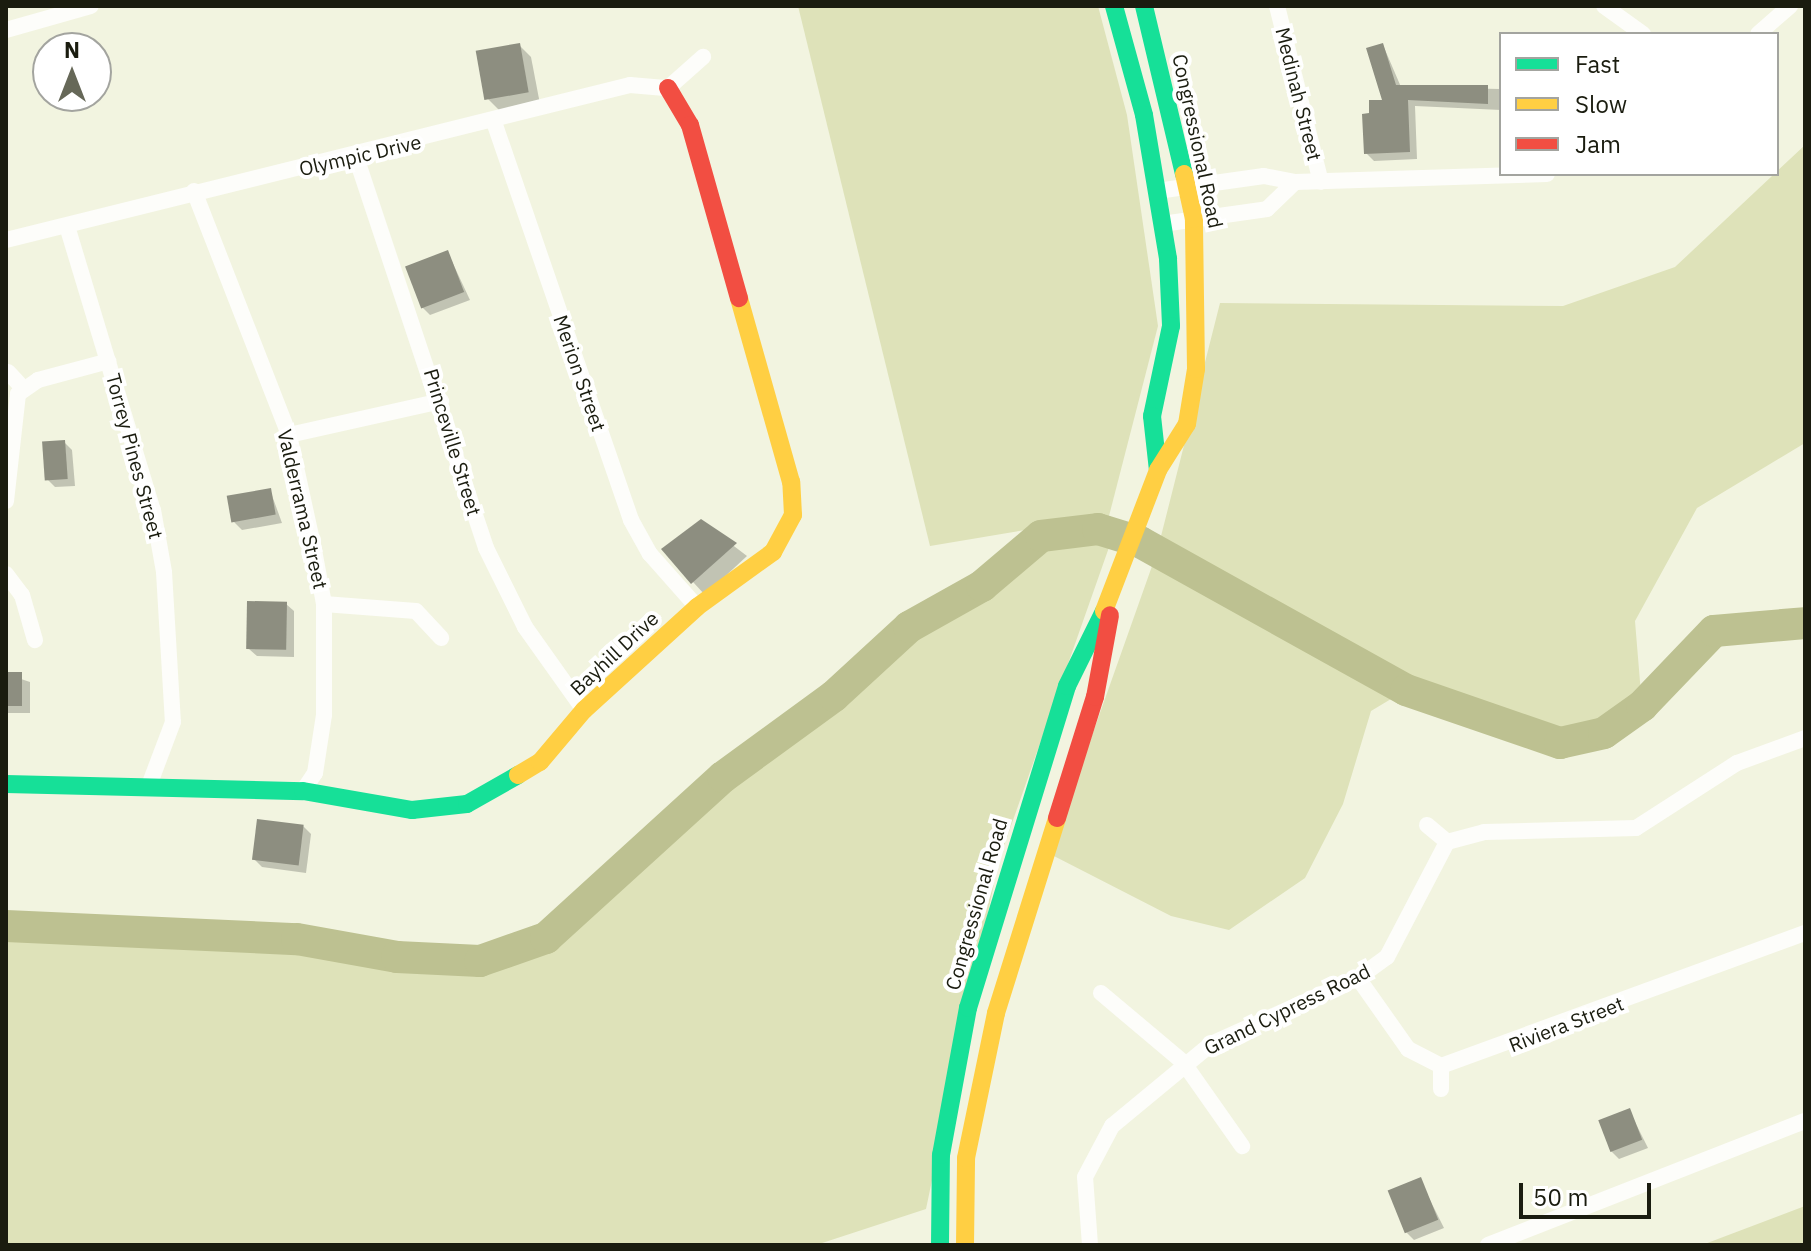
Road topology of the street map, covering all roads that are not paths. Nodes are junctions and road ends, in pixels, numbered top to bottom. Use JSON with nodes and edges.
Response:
{"nodes":[{"id":1,"x":106,"y":6,"type":"edge"},
{"id":2,"x":1114,"y":6,"type":"edge"},
{"id":3,"x":1144,"y":6,"type":"edge"},
{"id":4,"x":1277,"y":6,"type":"edge"},
{"id":5,"x":1604,"y":6,"type":"edge"},
{"id":6,"x":1790,"y":6,"type":"edge"},
{"id":7,"x":87,"y":8,"type":"edge"},
{"id":8,"x":6,"y":30,"type":"edge"},
{"id":9,"x":1640,"y":32,"type":"edge"},
{"id":10,"x":1760,"y":32,"type":"edge"},
{"id":11,"x":703,"y":57,"type":"dead end"},
{"id":12,"x":668,"y":88,"type":"junction"},
{"id":13,"x":494,"y":122,"type":"junction"},
{"id":14,"x":356,"y":157,"type":"junction"},
{"id":15,"x":1499,"y":176,"type":"edge"},
{"id":16,"x":1295,"y":182,"type":"junction"},
{"id":17,"x":1321,"y":182,"type":"junction"},
{"id":18,"x":1187,"y":186,"type":"junction"},
{"id":19,"x":194,"y":191,"type":"junction"},
{"id":20,"x":1157,"y":191,"type":"junction"},
{"id":21,"x":1194,"y":219,"type":"junction"},
{"id":22,"x":1162,"y":224,"type":"junction"},
{"id":23,"x":67,"y":226,"type":"junction"},
{"id":24,"x":6,"y":240,"type":"edge"},
{"id":25,"x":109,"y":361,"type":"junction"},
{"id":26,"x":8,"y":372,"type":"edge"},
{"id":27,"x":23,"y":388,"type":"junction"},
{"id":28,"x":441,"y":401,"type":"junction"},
{"id":29,"x":289,"y":435,"type":"junction"},
{"id":30,"x":1158,"y":470,"type":"junction"},
{"id":31,"x":6,"y":501,"type":"edge"},
{"id":32,"x":6,"y":574,"type":"edge"},
{"id":33,"x":1116,"y":588,"type":"junction"},
{"id":34,"x":324,"y":604,"type":"junction"},
{"id":35,"x":697,"y":607,"type":"junction"},
{"id":36,"x":441,"y":638,"type":"dead end"},
{"id":37,"x":35,"y":640,"type":"dead end"},
{"id":38,"x":584,"y":710,"type":"junction"},
{"id":39,"x":1805,"y":738,"type":"edge"},
{"id":40,"x":150,"y":783,"type":"junction"},
{"id":41,"x":6,"y":784,"type":"edge"},
{"id":42,"x":303,"y":791,"type":"junction"},
{"id":43,"x":1427,"y":825,"type":"dead end"},
{"id":44,"x":1447,"y":842,"type":"junction"},
{"id":45,"x":1805,"y":933,"type":"edge"},
{"id":46,"x":1358,"y":978,"type":"junction"},
{"id":47,"x":1101,"y":993,"type":"dead end"},
{"id":48,"x":1183,"y":1062,"type":"junction"},
{"id":49,"x":1441,"y":1066,"type":"junction"},
{"id":50,"x":1441,"y":1089,"type":"dead end"},
{"id":51,"x":1805,"y":1121,"type":"edge"},
{"id":52,"x":1242,"y":1146,"type":"dead end"},
{"id":53,"x":940,"y":1245,"type":"edge"},
{"id":54,"x":965,"y":1245,"type":"edge"},
{"id":55,"x":1090,"y":1245,"type":"edge"},
{"id":56,"x":1488,"y":1245,"type":"edge"}],
"edges":[{"from":1,"to":7,"type":"street"},
{"from":2,"to":20,"type":"main road","name":"Congressional Road"},
{"from":3,"to":18,"type":"main road","name":"Congressional Road"},
{"from":4,"to":17,"type":"street","name":"Medinah Street"},
{"from":5,"to":9,"type":"street"},
{"from":6,"to":10,"type":"street"},
{"from":7,"to":8,"type":"street"},
{"from":11,"to":12,"type":"street"},
{"from":12,"to":13,"type":"street","name":"Olympic Drive"},
{"from":12,"to":35,"type":"main road","name":"Bayhill Drive"},
{"from":13,"to":14,"type":"street","name":"Olympic Drive"},
{"from":13,"to":35,"type":"street","name":"Merion Street"},
{"from":14,"to":19,"type":"street","name":"Olympic Drive"},
{"from":14,"to":28,"type":"street","name":"Princeville Street"},
{"from":15,"to":17,"type":"street"},
{"from":16,"to":17,"type":"street"},
{"from":16,"to":18,"type":"street"},
{"from":16,"to":21,"type":"street"},
{"from":18,"to":20,"type":"street"},
{"from":18,"to":21,"type":"main road","name":"Congressional Road"},
{"from":19,"to":23,"type":"street","name":"Olympic Drive"},
{"from":19,"to":29,"type":"street","name":"Valderrama Street"},
{"from":20,"to":22,"type":"main road","name":"Congressional Road"},
{"from":21,"to":22,"type":"street"},
{"from":21,"to":30,"type":"main road","name":"Congressional Road"},
{"from":22,"to":30,"type":"main road","name":"Congressional Road"},
{"from":23,"to":24,"type":"street","name":"Olympic Drive"},
{"from":23,"to":25,"type":"street","name":"Torrey Pines Street"},
{"from":25,"to":27,"type":"street"},
{"from":25,"to":40,"type":"street","name":"Torrey Pines Street"},
{"from":26,"to":27,"type":"street"},
{"from":27,"to":31,"type":"street"},
{"from":28,"to":29,"type":"street"},
{"from":28,"to":38,"type":"street","name":"Princeville Street"},
{"from":29,"to":34,"type":"street","name":"Valderrama Street"},
{"from":30,"to":33,"type":"main road","name":"Congressional Road"},
{"from":32,"to":37,"type":"street"},
{"from":33,"to":53,"type":"main road","name":"Congressional Road"},
{"from":33,"to":54,"type":"main road","name":"Congressional Road"},
{"from":34,"to":36,"type":"street"},
{"from":34,"to":42,"type":"street","name":"Valderrama Street"},
{"from":35,"to":38,"type":"main road","name":"Bayhill Drive"},
{"from":38,"to":42,"type":"main road","name":"Bayhill Drive"},
{"from":39,"to":44,"type":"street"},
{"from":40,"to":41,"type":"main road","name":"Bayhill Drive"},
{"from":40,"to":42,"type":"main road","name":"Bayhill Drive"},
{"from":43,"to":44,"type":"street"},
{"from":44,"to":46,"type":"street","name":"Grand Cypress Road"},
{"from":45,"to":49,"type":"street","name":"Riviera Street"},
{"from":46,"to":48,"type":"street","name":"Grand Cypress Road"},
{"from":46,"to":49,"type":"street"},
{"from":47,"to":48,"type":"street"},
{"from":48,"to":52,"type":"street"},
{"from":48,"to":55,"type":"street","name":"Grand Cypress Road"},
{"from":49,"to":50,"type":"street"},
{"from":51,"to":56,"type":"street"}]}
